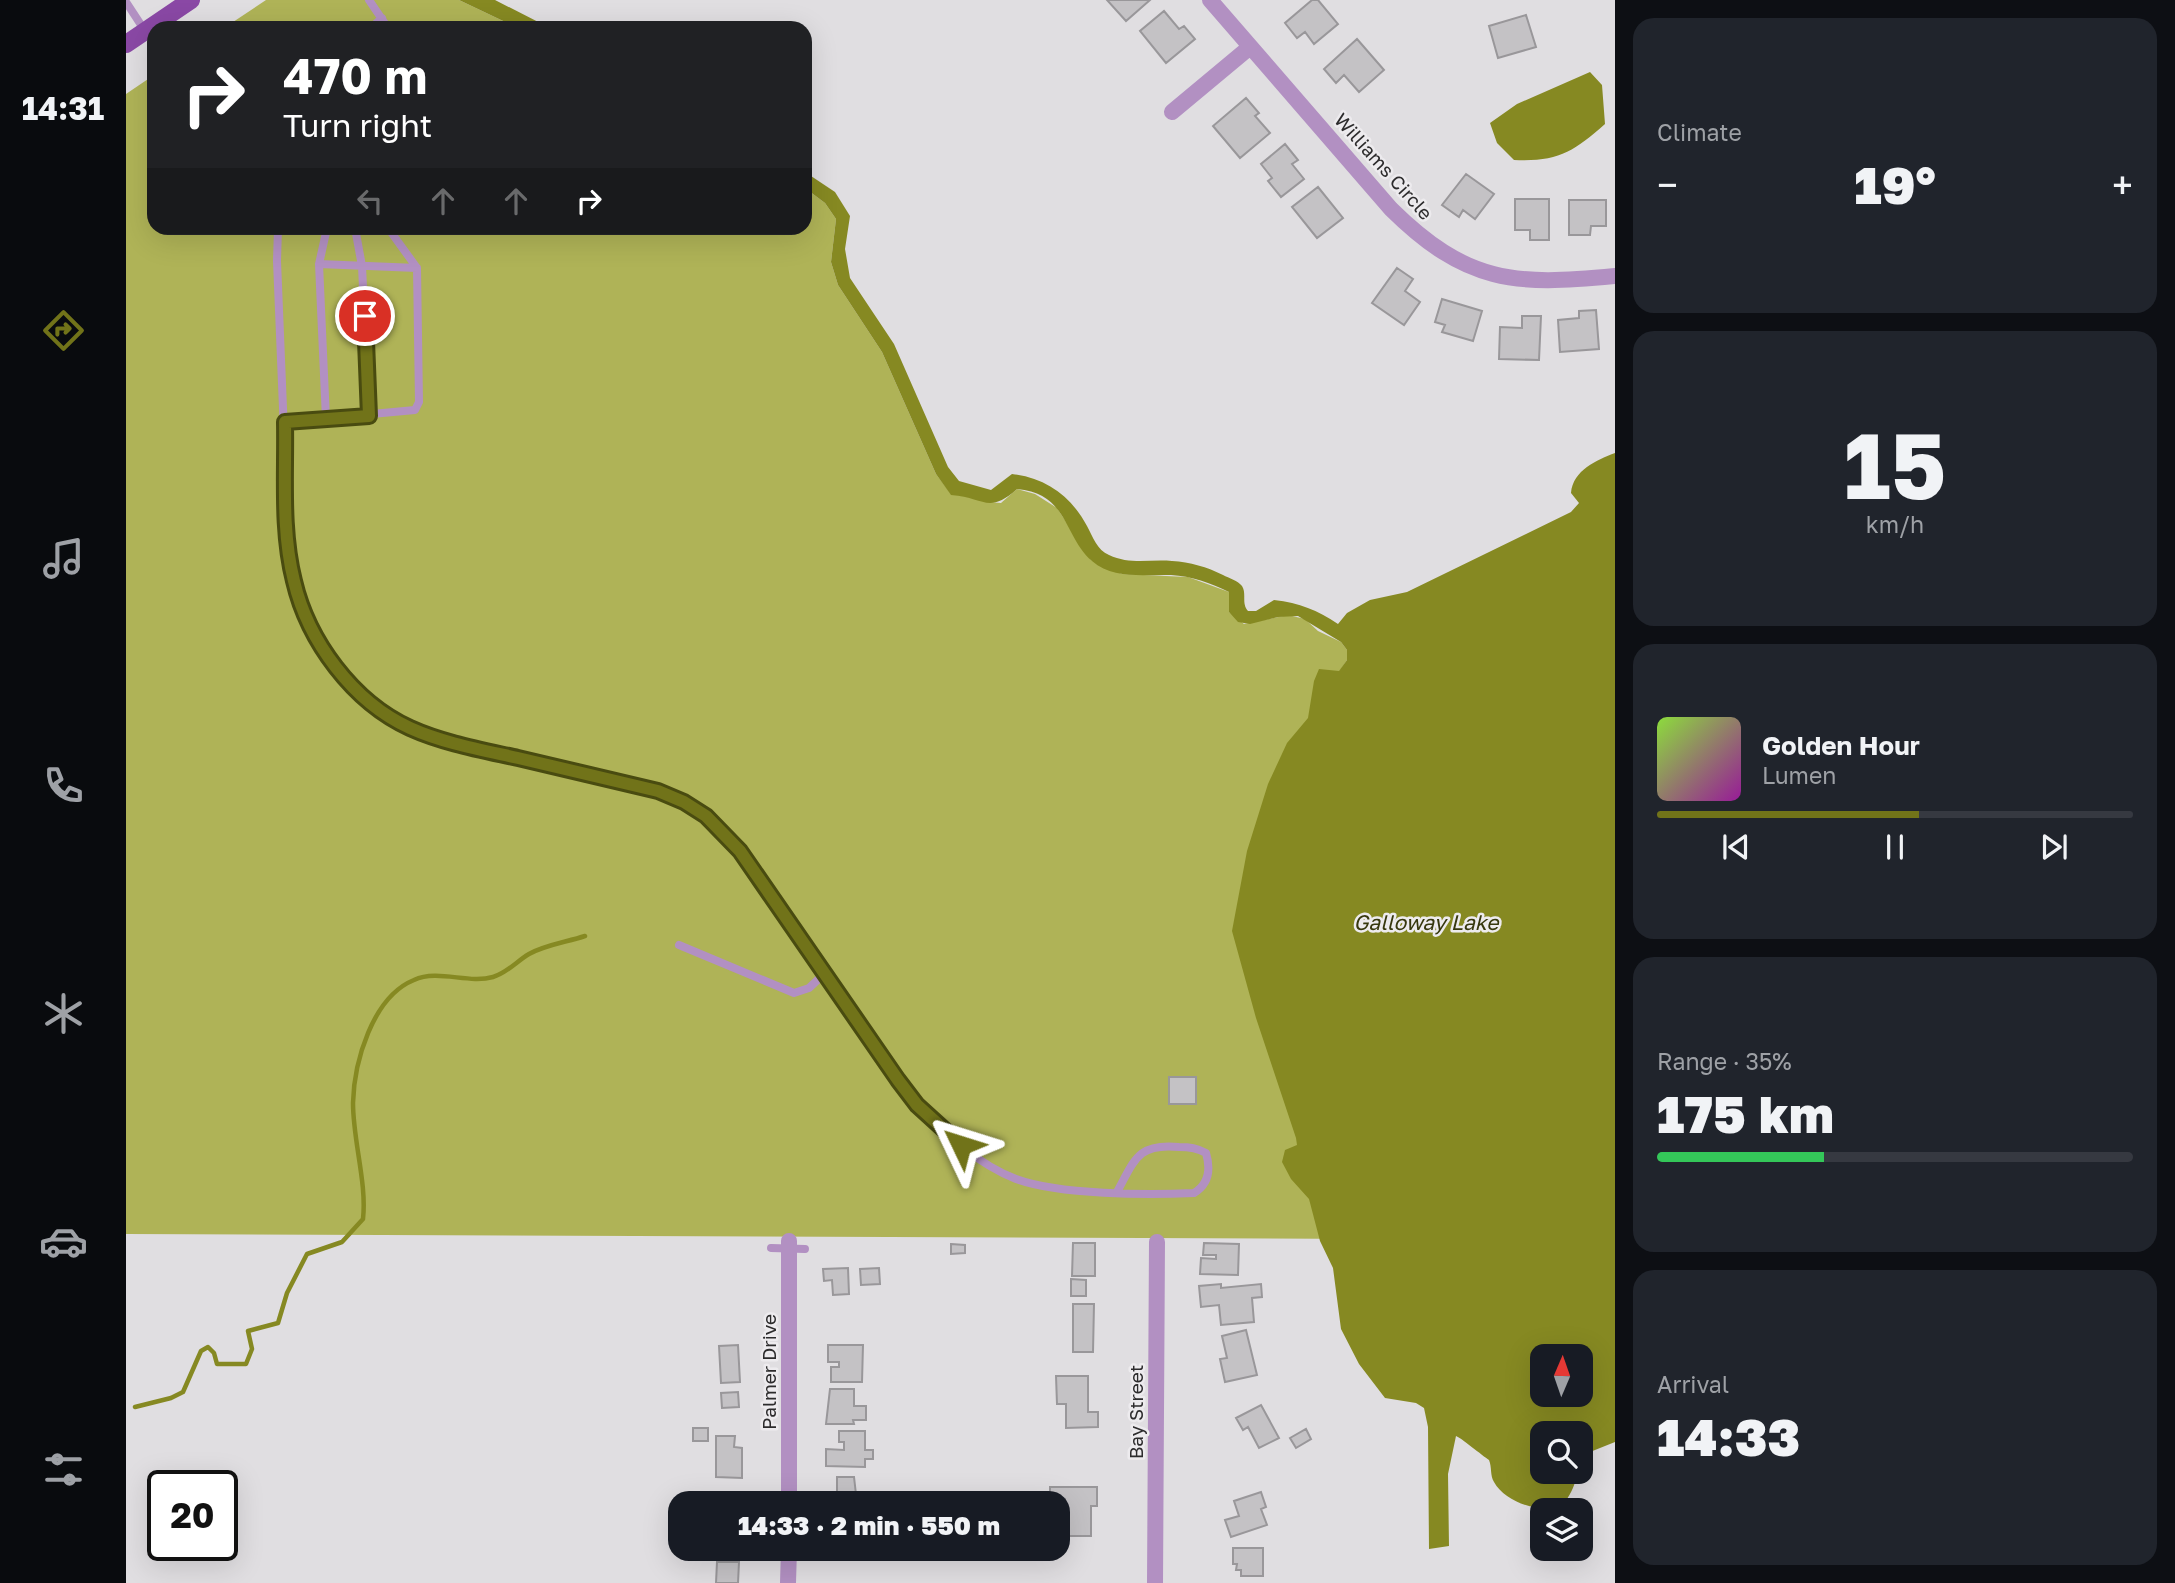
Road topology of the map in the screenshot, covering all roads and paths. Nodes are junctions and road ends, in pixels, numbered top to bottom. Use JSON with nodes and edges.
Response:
{"nodes":[{"id":1,"x":191,"y":0,"type":"edge"},
{"id":2,"x":369,"y":0,"type":"edge"},
{"id":3,"x":1210,"y":0,"type":"edge"},
{"id":4,"x":126,"y":2,"type":"edge"},
{"id":5,"x":382,"y":18,"type":"junction"},
{"id":6,"x":160,"y":21,"type":"edge"},
{"id":7,"x":379,"y":21,"type":"edge"},
{"id":8,"x":384,"y":21,"type":"edge"},
{"id":9,"x":145,"y":31,"type":"joint"},
{"id":10,"x":126,"y":44,"type":"edge"},
{"id":11,"x":1250,"y":47,"type":"junction"},
{"id":12,"x":1172,"y":112,"type":"dead end"},
{"id":13,"x":278,"y":235,"type":"edge"},
{"id":14,"x":325,"y":235,"type":"edge"},
{"id":15,"x":356,"y":235,"type":"edge"},
{"id":16,"x":393,"y":235,"type":"edge"},
{"id":17,"x":319,"y":264,"type":"junction"},
{"id":18,"x":362,"y":266,"type":"junction"},
{"id":19,"x":417,"y":268,"type":"junction"},
{"id":20,"x":1615,"y":276,"type":"edge"},
{"id":21,"x":369,"y":416,"type":"junction"},
{"id":22,"x":326,"y":419,"type":"junction"},
{"id":23,"x":285,"y":422,"type":"junction"},
{"id":24,"x":679,"y":945,"type":"dead end"},
{"id":25,"x":824,"y":974,"type":"junction"},
{"id":26,"x":1117,"y":1192,"type":"junction"},
{"id":27,"x":1157,"y":1242,"type":"dead end"},
{"id":28,"x":794,"y":1246,"type":"joint"},
{"id":29,"x":771,"y":1248,"type":"dead end"},
{"id":30,"x":789,"y":1491,"type":"edge"},
{"id":31,"x":789,"y":1561,"type":"edge"},
{"id":32,"x":788,"y":1583,"type":"edge"},
{"id":33,"x":1155,"y":1583,"type":"edge"}],
"edges":[{"from":1,"to":6,"type":"main road"},
{"from":2,"to":5,"type":"lane"},
{"from":3,"to":11,"type":"street","name":"Williams Circle"},
{"from":4,"to":9,"type":"lane"},
{"from":5,"to":7,"type":"lane"},
{"from":5,"to":8,"type":"lane"},
{"from":9,"to":10,"type":"main road"},
{"from":11,"to":12,"type":"street"},
{"from":11,"to":20,"type":"street","name":"Williams Circle"},
{"from":13,"to":23,"type":"lane"},
{"from":14,"to":17,"type":"lane"},
{"from":15,"to":18,"type":"lane"},
{"from":16,"to":19,"type":"lane"},
{"from":17,"to":18,"type":"lane"},
{"from":17,"to":22,"type":"lane"},
{"from":18,"to":19,"type":"lane"},
{"from":18,"to":21,"type":"lane"},
{"from":19,"to":21,"type":"lane"},
{"from":21,"to":22,"type":"lane"},
{"from":22,"to":23,"type":"lane"},
{"from":23,"to":25,"type":"lane"},
{"from":24,"to":25,"type":"lane"},
{"from":25,"to":26,"type":"lane"},
{"from":26,"to":26,"type":"lane"},
{"from":27,"to":33,"type":"street","name":"Bay Street"},
{"from":28,"to":29,"type":"lane"},
{"from":28,"to":30,"type":"street","name":"Palmer Drive"},
{"from":31,"to":32,"type":"street"}]}
